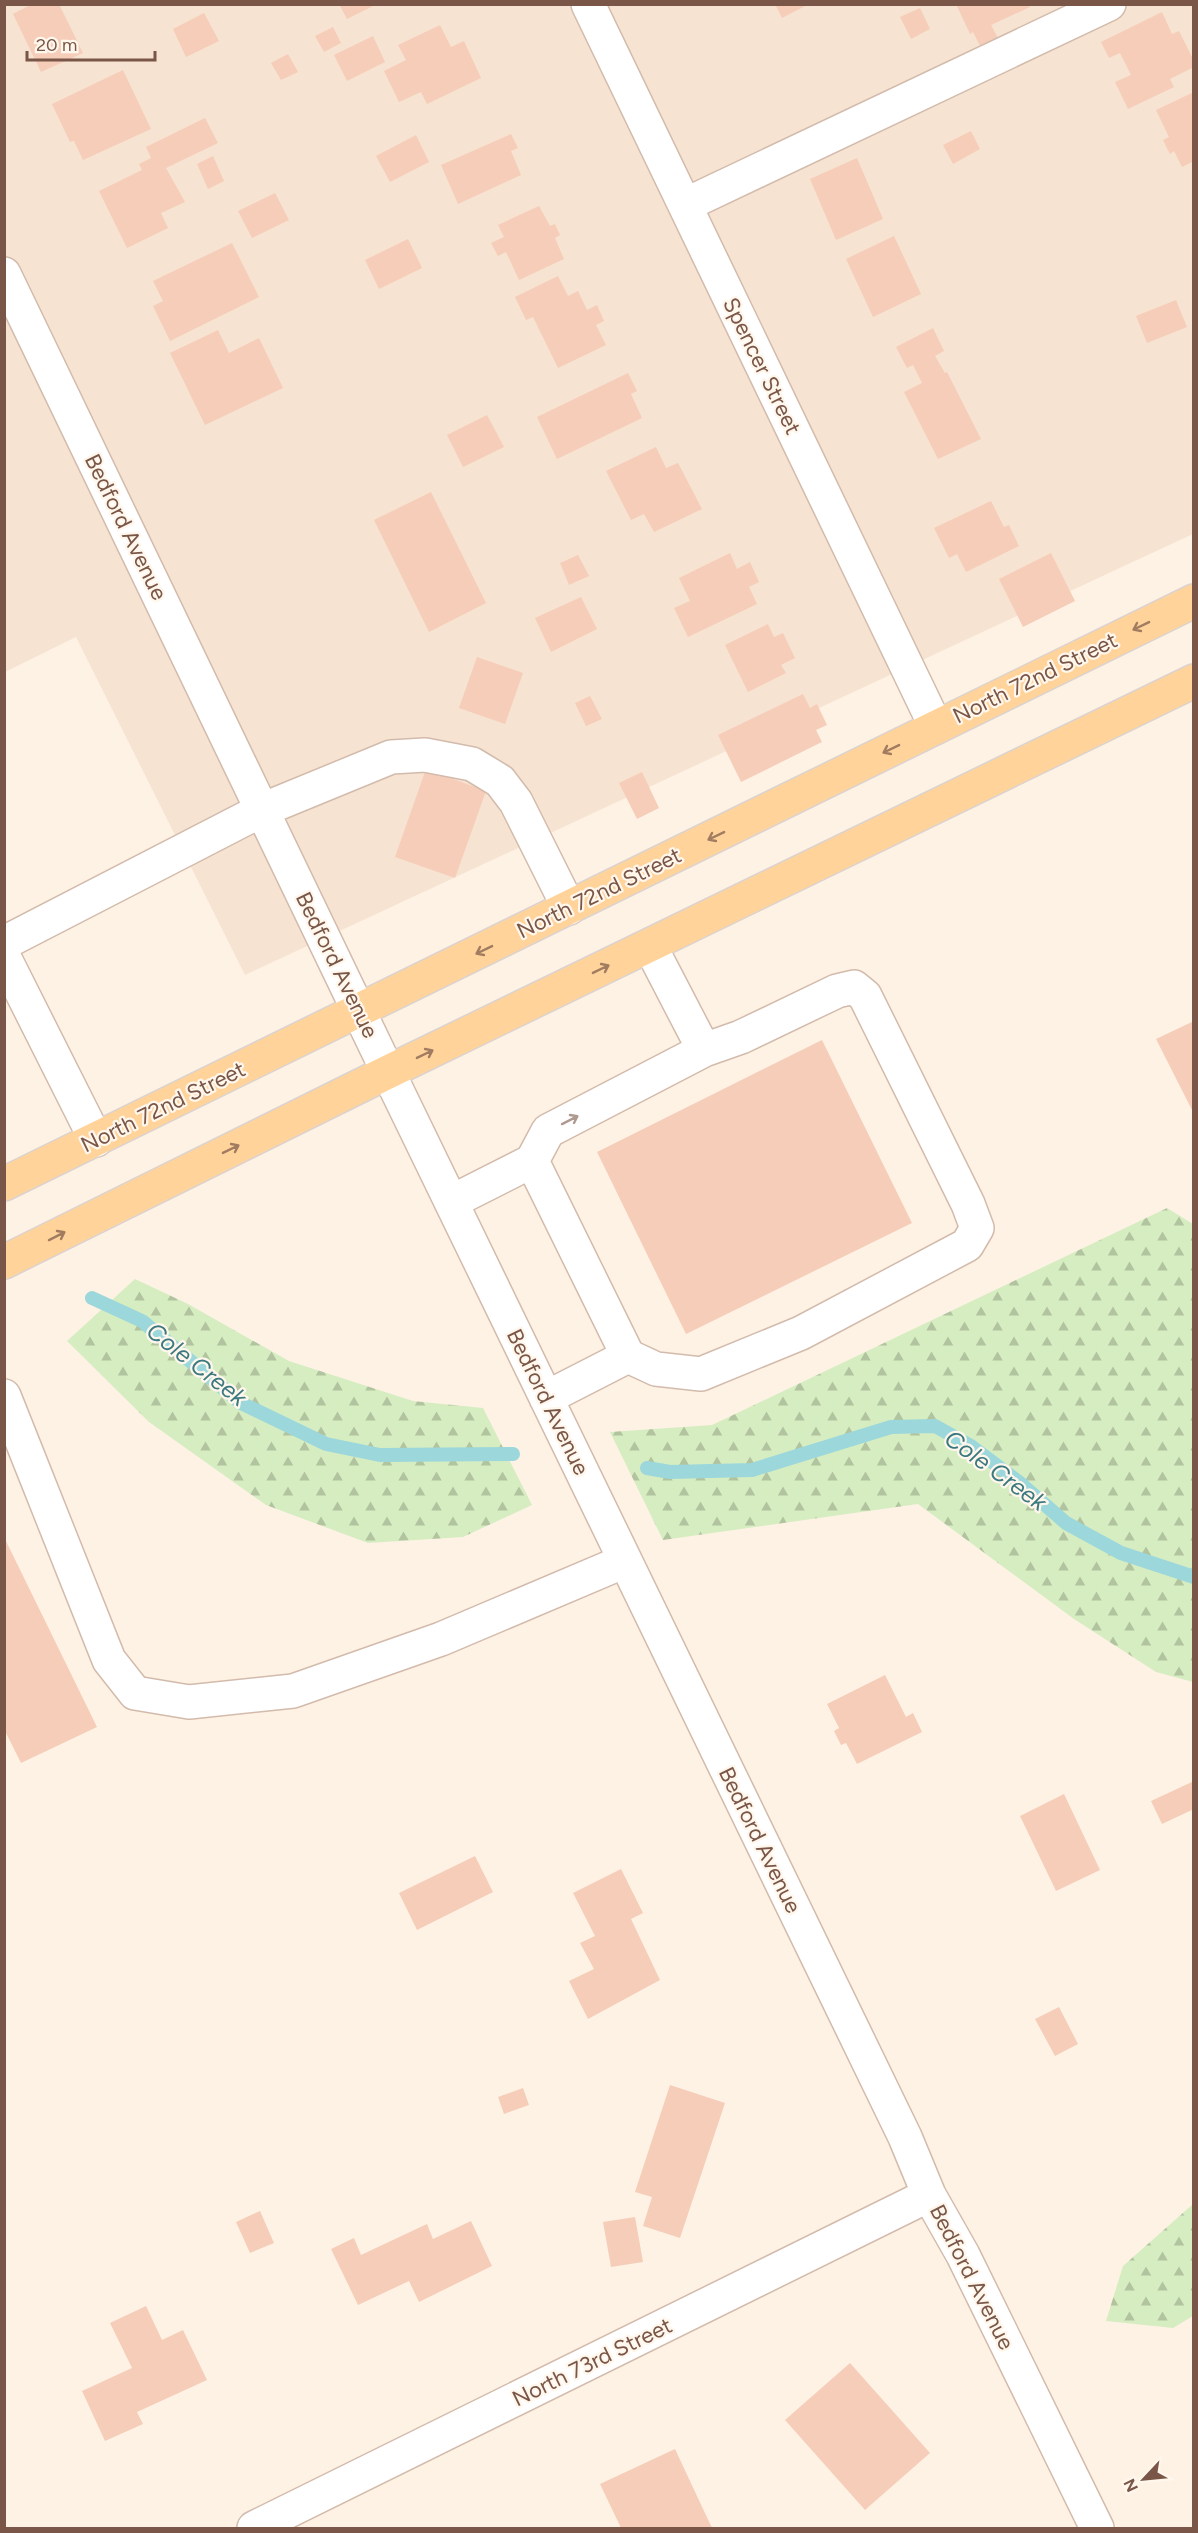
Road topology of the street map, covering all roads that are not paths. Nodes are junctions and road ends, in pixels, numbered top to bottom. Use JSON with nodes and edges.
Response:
{"nodes":[{"id":1,"x":588,"y":4,"type":"edge"},
{"id":2,"x":1109,"y":4,"type":"edge"},
{"id":3,"x":685,"y":205,"type":"junction"},
{"id":4,"x":4,"y":274,"type":"edge"},
{"id":5,"x":1194,"y":601,"type":"edge"},
{"id":6,"x":1194,"y":681,"type":"edge"},
{"id":7,"x":936,"y":727,"type":"junction"},
{"id":8,"x":262,"y":810,"type":"junction"},
{"id":9,"x":569,"y":908,"type":"junction"},
{"id":10,"x":4,"y":943,"type":"edge"},
{"id":11,"x":650,"y":945,"type":"junction"},
{"id":12,"x":4,"y":957,"type":"edge"},
{"id":13,"x":360,"y":1011,"type":"junction"},
{"id":14,"x":704,"y":1050,"type":"junction"},
{"id":15,"x":388,"y":1072,"type":"junction"},
{"id":16,"x":96,"y":1140,"type":"junction"},
{"id":17,"x":532,"y":1161,"type":"junction"},
{"id":18,"x":4,"y":1184,"type":"edge"},
{"id":19,"x":451,"y":1202,"type":"junction"},
{"id":20,"x":4,"y":1262,"type":"edge"},
{"id":21,"x":628,"y":1356,"type":"junction"},
{"id":22,"x":4,"y":1396,"type":"edge"},
{"id":23,"x":546,"y":1398,"type":"junction"},
{"id":24,"x":625,"y":1561,"type":"junction"},
{"id":25,"x":929,"y":2195,"type":"junction"},
{"id":26,"x":254,"y":2529,"type":"edge"},
{"id":27,"x":1096,"y":2529,"type":"edge"}],
"edges":[{"from":1,"to":3,"type":"street","name":"Spencer Street"},
{"from":2,"to":3,"type":"street"},
{"from":3,"to":7,"type":"street","name":"Spencer Street"},
{"from":4,"to":8,"type":"street","name":"Bedford Avenue"},
{"from":5,"to":7,"type":"main road","name":"North 72nd Street","one_way":true},
{"from":6,"to":11,"type":"main road"},
{"from":7,"to":9,"type":"main road","name":"North 72nd Street","one_way":true},
{"from":8,"to":9,"type":"street"},
{"from":8,"to":10,"type":"street"},
{"from":8,"to":13,"type":"street","name":"Bedford Avenue"},
{"from":9,"to":13,"type":"main road","name":"North 72nd Street","one_way":true},
{"from":11,"to":14,"type":"street"},
{"from":15,"to":11,"type":"main road","one_way":true},
{"from":12,"to":16,"type":"street"},
{"from":13,"to":15,"type":"street","name":"Bedford Avenue"},
{"from":13,"to":16,"type":"main road","name":"North 72nd Street"},
{"from":17,"to":14,"type":"street","one_way":true},
{"from":14,"to":21,"type":"street"},
{"from":15,"to":19,"type":"street","name":"Bedford Avenue"},
{"from":20,"to":15,"type":"main road","one_way":true},
{"from":16,"to":18,"type":"main road","name":"North 72nd Street"},
{"from":17,"to":19,"type":"street"},
{"from":17,"to":21,"type":"street"},
{"from":19,"to":23,"type":"street","name":"Bedford Avenue"},
{"from":21,"to":23,"type":"street"},
{"from":22,"to":24,"type":"street"},
{"from":23,"to":24,"type":"street","name":"Bedford Avenue"},
{"from":24,"to":25,"type":"street","name":"Bedford Avenue"},
{"from":25,"to":26,"type":"street","name":"North 73rd Street"},
{"from":25,"to":27,"type":"street","name":"Bedford Avenue"}]}
